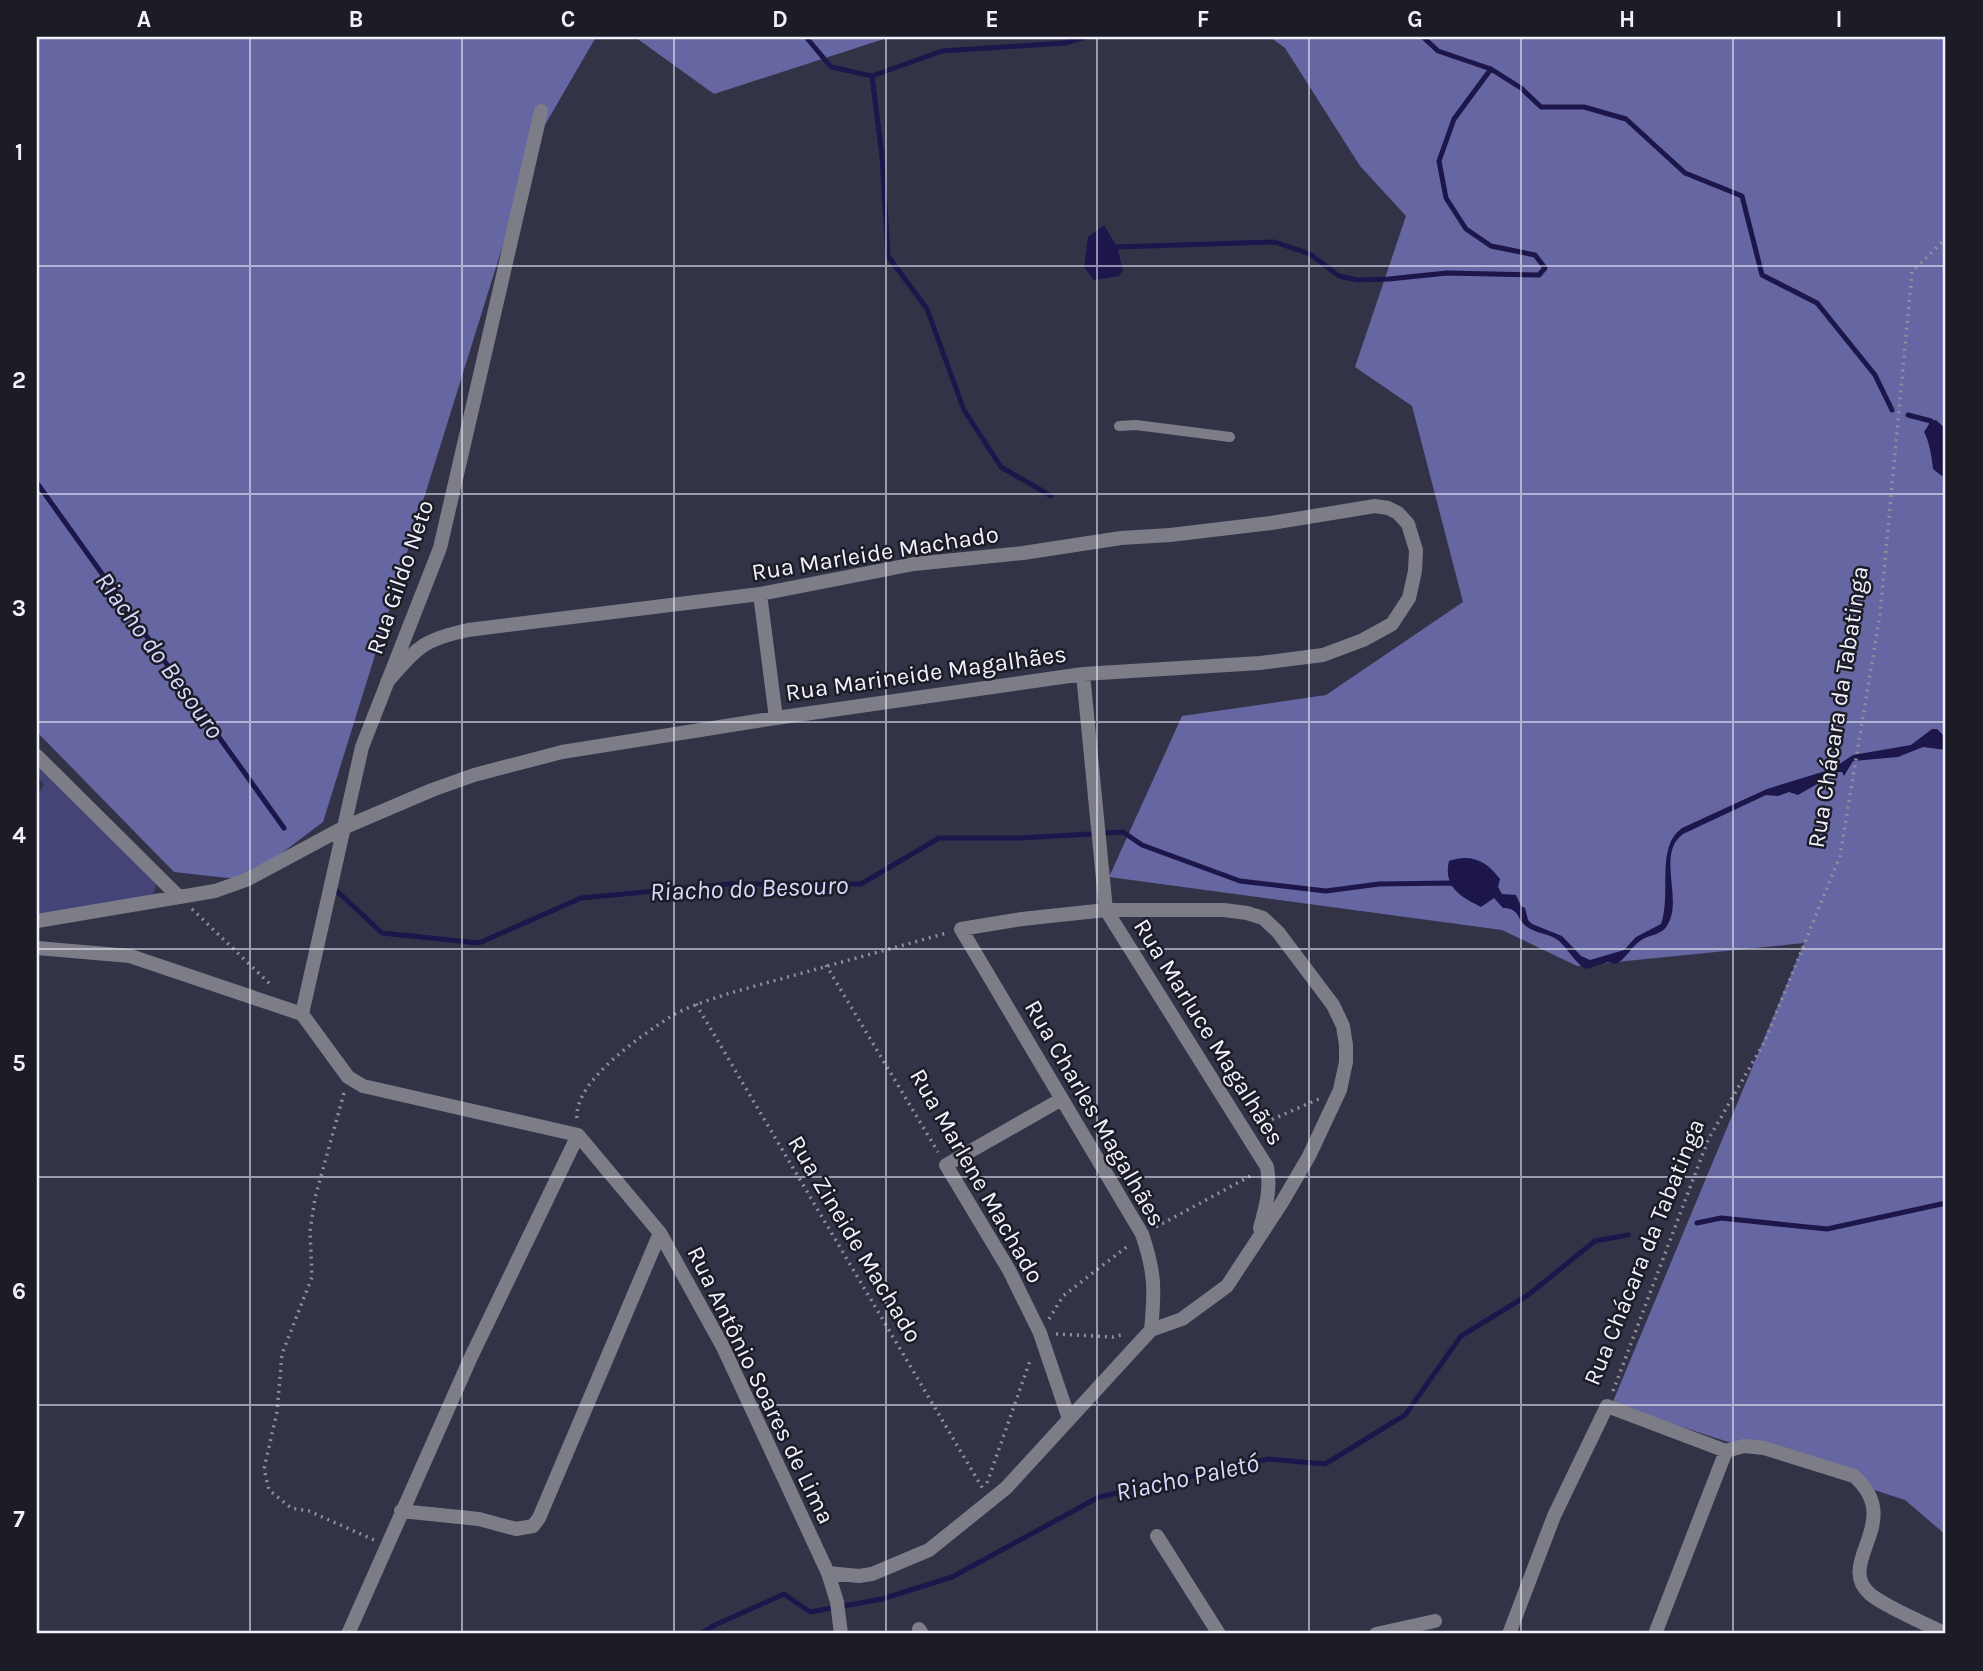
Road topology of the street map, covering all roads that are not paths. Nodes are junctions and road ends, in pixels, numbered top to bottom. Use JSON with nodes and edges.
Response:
{"nodes":[{"id":1,"x":541,"y":111,"type":"dead end"},
{"id":2,"x":1119,"y":426,"type":"dead end"},
{"id":3,"x":1230,"y":437,"type":"dead end"},
{"id":4,"x":1388,"y":508,"type":"joint"},
{"id":5,"x":760,"y":594,"type":"junction"},
{"id":6,"x":1083,"y":674,"type":"junction"},
{"id":7,"x":387,"y":682,"type":"junction"},
{"id":8,"x":776,"y":718,"type":"junction"},
{"id":9,"x":37,"y":756,"type":"edge"},
{"id":10,"x":343,"y":828,"type":"junction"},
{"id":11,"x":178,"y":896,"type":"junction"},
{"id":12,"x":1106,"y":910,"type":"junction"},
{"id":13,"x":37,"y":921,"type":"edge"},
{"id":14,"x":37,"y":948,"type":"edge"},
{"id":15,"x":302,"y":1014,"type":"junction"},
{"id":16,"x":1062,"y":1099,"type":"junction"},
{"id":17,"x":578,"y":1135,"type":"junction"},
{"id":18,"x":660,"y":1233,"type":"junction"},
{"id":19,"x":1256,"y":1243,"type":"junction"},
{"id":20,"x":1151,"y":1330,"type":"junction"},
{"id":21,"x":1069,"y":1419,"type":"junction"},
{"id":22,"x":1726,"y":1451,"type":"junction"},
{"id":23,"x":401,"y":1511,"type":"junction"},
{"id":24,"x":1157,"y":1535,"type":"dead end"},
{"id":25,"x":828,"y":1573,"type":"junction"},
{"id":26,"x":1435,"y":1621,"type":"dead end"},
{"id":27,"x":348,"y":1634,"type":"edge"},
{"id":28,"x":841,"y":1634,"type":"edge"},
{"id":29,"x":1219,"y":1634,"type":"edge"},
{"id":30,"x":1376,"y":1634,"type":"edge"},
{"id":31,"x":1509,"y":1634,"type":"edge"},
{"id":32,"x":1655,"y":1634,"type":"edge"},
{"id":33,"x":1946,"y":1634,"type":"edge"}],
"edges":[{"from":1,"to":7,"type":"street","name":"Rua Gildo Neto"},
{"from":2,"to":3,"type":"lane"},
{"from":4,"to":5,"type":"street","name":"Rua Marleide Machado"},
{"from":4,"to":6,"type":"street","name":"Rua Marineide Magalhães"},
{"from":5,"to":7,"type":"street","name":"Rua Marleide Machado"},
{"from":5,"to":8,"type":"street"},
{"from":6,"to":8,"type":"street","name":"Rua Marineide Magalhães"},
{"from":6,"to":12,"type":"street","name":"Rua Marluce Magalhães"},
{"from":7,"to":10,"type":"street","name":"Rua Gildo Neto"},
{"from":8,"to":10,"type":"street","name":"Rua Marineide Magalhães"},
{"from":9,"to":11,"type":"street"},
{"from":10,"to":11,"type":"street","name":"Rua Marineide Magalhães"},
{"from":10,"to":15,"type":"street","name":"Rua Gildo Neto"},
{"from":11,"to":13,"type":"street","name":"Rua Marineide Magalhães"},
{"from":12,"to":16,"type":"street","name":"Rua Charles Magalhães"},
{"from":12,"to":19,"type":"street","name":"Rua Marluce Magalhães"},
{"from":12,"to":19,"type":"street"},
{"from":14,"to":15,"type":"street"},
{"from":15,"to":17,"type":"street"},
{"from":16,"to":20,"type":"street","name":"Rua Charles Magalhães"},
{"from":16,"to":21,"type":"street","name":"Rua Marlene Machado"},
{"from":17,"to":18,"type":"street","name":"Rua Antônio Soares de Lima"},
{"from":17,"to":23,"type":"street"},
{"from":18,"to":23,"type":"street"},
{"from":18,"to":25,"type":"street","name":"Rua Antônio Soares de Lima"},
{"from":19,"to":20,"type":"street"},
{"from":20,"to":21,"type":"street"},
{"from":21,"to":25,"type":"street"},
{"from":22,"to":31,"type":"street","name":"Rua Chácara da Tabatinga"},
{"from":22,"to":32,"type":"street"},
{"from":22,"to":33,"type":"street"},
{"from":23,"to":27,"type":"street"},
{"from":24,"to":29,"type":"street"},
{"from":25,"to":28,"type":"street","name":"Rua Antônio Soares de Lima"},
{"from":26,"to":30,"type":"street"}]}
